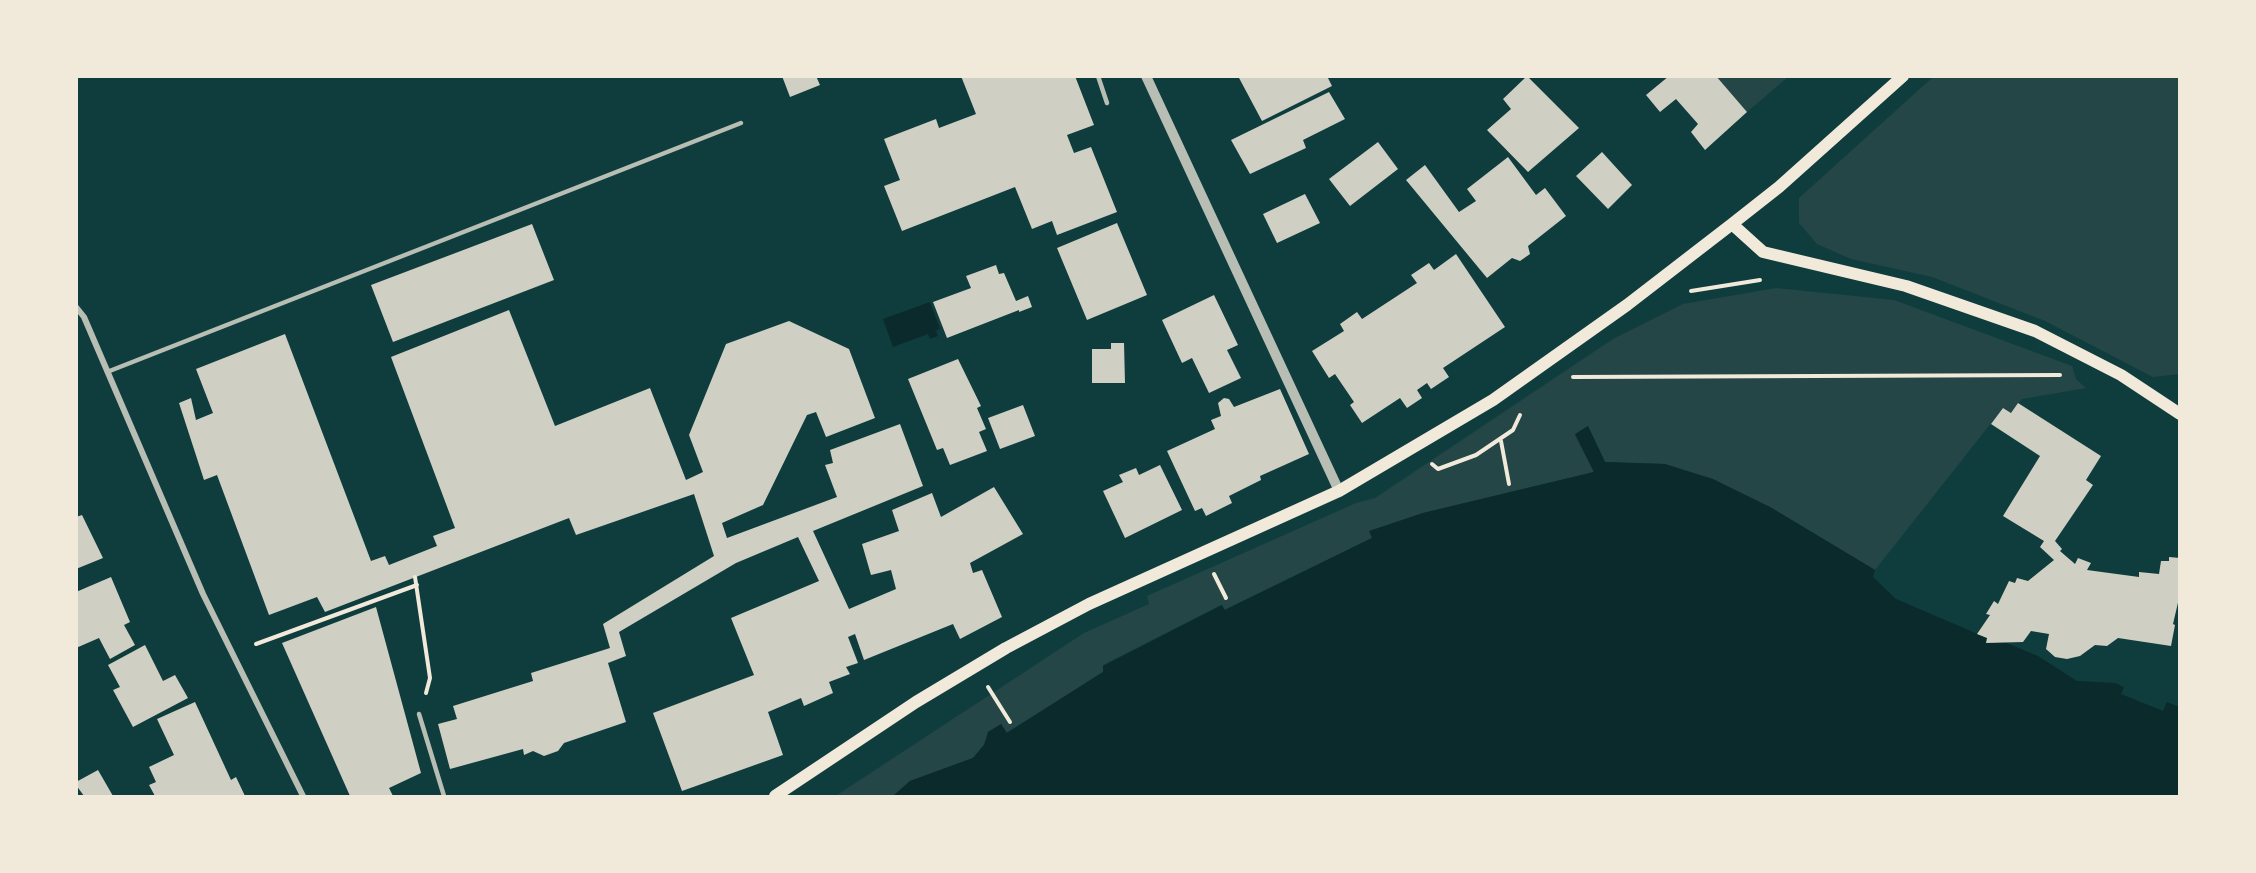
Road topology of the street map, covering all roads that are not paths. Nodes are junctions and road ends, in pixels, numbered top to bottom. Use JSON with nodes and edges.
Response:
{"nodes":[{"id":1,"x":1098,"y":76,"type":"edge"},
{"id":2,"x":1146,"y":76,"type":"edge"},
{"id":3,"x":1903,"y":76,"type":"edge"},
{"id":4,"x":1107,"y":103,"type":"dead end"},
{"id":5,"x":741,"y":123,"type":"dead end"},
{"id":6,"x":1732,"y":224,"type":"junction"},
{"id":7,"x":76,"y":307,"type":"edge"},
{"id":8,"x":107,"y":372,"type":"junction"},
{"id":9,"x":2180,"y":414,"type":"edge"},
{"id":10,"x":1339,"y":491,"type":"junction"},
{"id":11,"x":419,"y":714,"type":"road end"},
{"id":12,"x":303,"y":796,"type":"edge"},
{"id":13,"x":444,"y":796,"type":"edge"},
{"id":14,"x":775,"y":796,"type":"edge"}],
"edges":[{"from":1,"to":4,"type":"lane"},
{"from":2,"to":10,"type":"street"},
{"from":3,"to":6,"type":"main road"},
{"from":5,"to":8,"type":"lane"},
{"from":6,"to":9,"type":"main road"},
{"from":6,"to":10,"type":"main road"},
{"from":7,"to":8,"type":"street"},
{"from":8,"to":12,"type":"street"},
{"from":10,"to":14,"type":"main road"},
{"from":11,"to":13,"type":"lane"}]}
